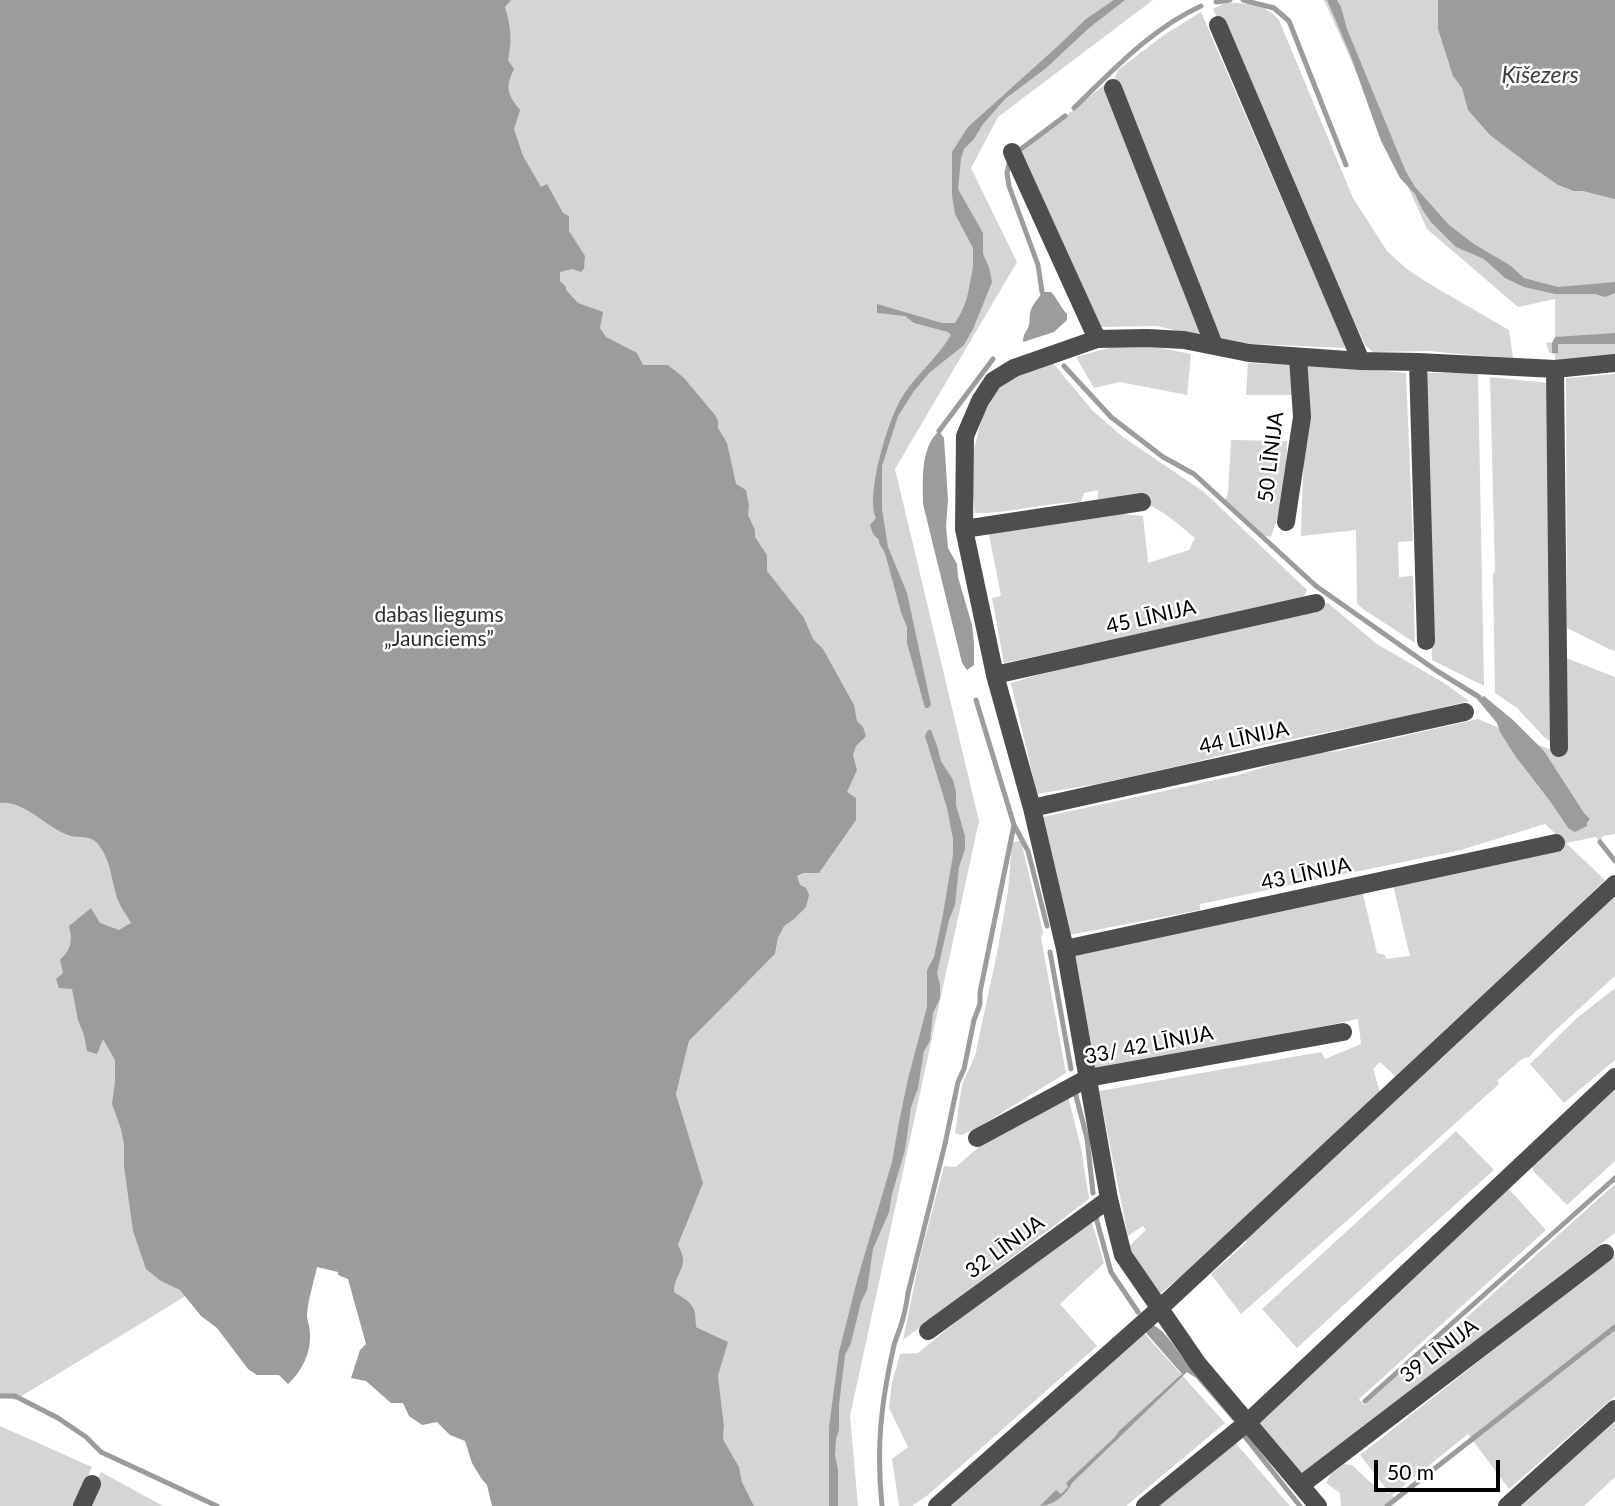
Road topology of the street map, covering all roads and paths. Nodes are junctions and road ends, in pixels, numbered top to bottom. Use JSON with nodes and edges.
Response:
{"nodes":[{"id":1,"x":1218,"y":25,"type":"dead end"},
{"id":2,"x":1113,"y":88,"type":"dead end"},
{"id":3,"x":1012,"y":152,"type":"dead end"},
{"id":4,"x":1097,"y":339,"type":"junction"},
{"id":5,"x":1214,"y":345,"type":"junction"},
{"id":6,"x":1298,"y":357,"type":"junction"},
{"id":7,"x":1362,"y":361,"type":"junction"},
{"id":8,"x":1418,"y":362,"type":"junction"},
{"id":9,"x":1615,"y":363,"type":"edge"},
{"id":10,"x":1555,"y":369,"type":"junction"},
{"id":11,"x":1142,"y":502,"type":"dead end"},
{"id":12,"x":1286,"y":522,"type":"dead end"},
{"id":13,"x":964,"y":529,"type":"junction"},
{"id":14,"x":1316,"y":603,"type":"dead end"},
{"id":15,"x":1426,"y":641,"type":"dead end"},
{"id":16,"x":995,"y":675,"type":"junction"},
{"id":17,"x":1465,"y":712,"type":"dead end"},
{"id":18,"x":1559,"y":748,"type":"dead end"},
{"id":19,"x":1032,"y":808,"type":"junction"},
{"id":20,"x":1556,"y":844,"type":"dead end"},
{"id":21,"x":1615,"y":884,"type":"edge"},
{"id":22,"x":1065,"y":949,"type":"junction"},
{"id":23,"x":1343,"y":1032,"type":"dead end"},
{"id":24,"x":1615,"y":1077,"type":"edge"},
{"id":25,"x":1088,"y":1078,"type":"junction"},
{"id":26,"x":977,"y":1138,"type":"dead end"},
{"id":27,"x":1109,"y":1199,"type":"junction"},
{"id":28,"x":1605,"y":1253,"type":"dead end"},
{"id":29,"x":1158,"y":1308,"type":"junction"},
{"id":30,"x":928,"y":1331,"type":"dead end"},
{"id":31,"x":1615,"y":1409,"type":"edge"},
{"id":32,"x":1248,"y":1422,"type":"junction"},
{"id":33,"x":92,"y":1484,"type":"dead end"},
{"id":34,"x":1301,"y":1485,"type":"junction"},
{"id":35,"x":82,"y":1506,"type":"edge"},
{"id":36,"x":937,"y":1506,"type":"edge"},
{"id":37,"x":1144,"y":1506,"type":"edge"},
{"id":38,"x":1318,"y":1506,"type":"edge"},
{"id":39,"x":1507,"y":1506,"type":"edge"}],
"edges":[{"from":1,"to":7,"type":"street"},
{"from":2,"to":5,"type":"street"},
{"from":3,"to":4,"type":"street"},
{"from":4,"to":5,"type":"street"},
{"from":4,"to":13,"type":"street"},
{"from":5,"to":6,"type":"street"},
{"from":6,"to":7,"type":"street"},
{"from":6,"to":12,"type":"street","name":"50 LĪNIJA"},
{"from":7,"to":8,"type":"street"},
{"from":8,"to":10,"type":"street"},
{"from":8,"to":15,"type":"street"},
{"from":9,"to":10,"type":"street"},
{"from":10,"to":18,"type":"street"},
{"from":11,"to":13,"type":"street"},
{"from":13,"to":16,"type":"street"},
{"from":14,"to":16,"type":"street","name":"45 LĪNIJA"},
{"from":16,"to":19,"type":"street"},
{"from":17,"to":19,"type":"street","name":"44 LĪNIJA"},
{"from":19,"to":22,"type":"street"},
{"from":20,"to":22,"type":"street","name":"43 LĪNIJA"},
{"from":21,"to":29,"type":"street"},
{"from":22,"to":25,"type":"street"},
{"from":23,"to":25,"type":"street","name":"33/ 42 LĪNIJA"},
{"from":24,"to":32,"type":"street"},
{"from":25,"to":26,"type":"street","name":"33/ 42 LĪNIJA"},
{"from":25,"to":27,"type":"street"},
{"from":27,"to":29,"type":"street"},
{"from":27,"to":30,"type":"street","name":"32 LĪNIJA"},
{"from":28,"to":34,"type":"street","name":"39 LĪNIJA"},
{"from":29,"to":32,"type":"street"},
{"from":29,"to":36,"type":"street"},
{"from":31,"to":39,"type":"street"},
{"from":32,"to":34,"type":"street"},
{"from":32,"to":37,"type":"street"},
{"from":33,"to":35,"type":"street"},
{"from":34,"to":38,"type":"street"}]}
